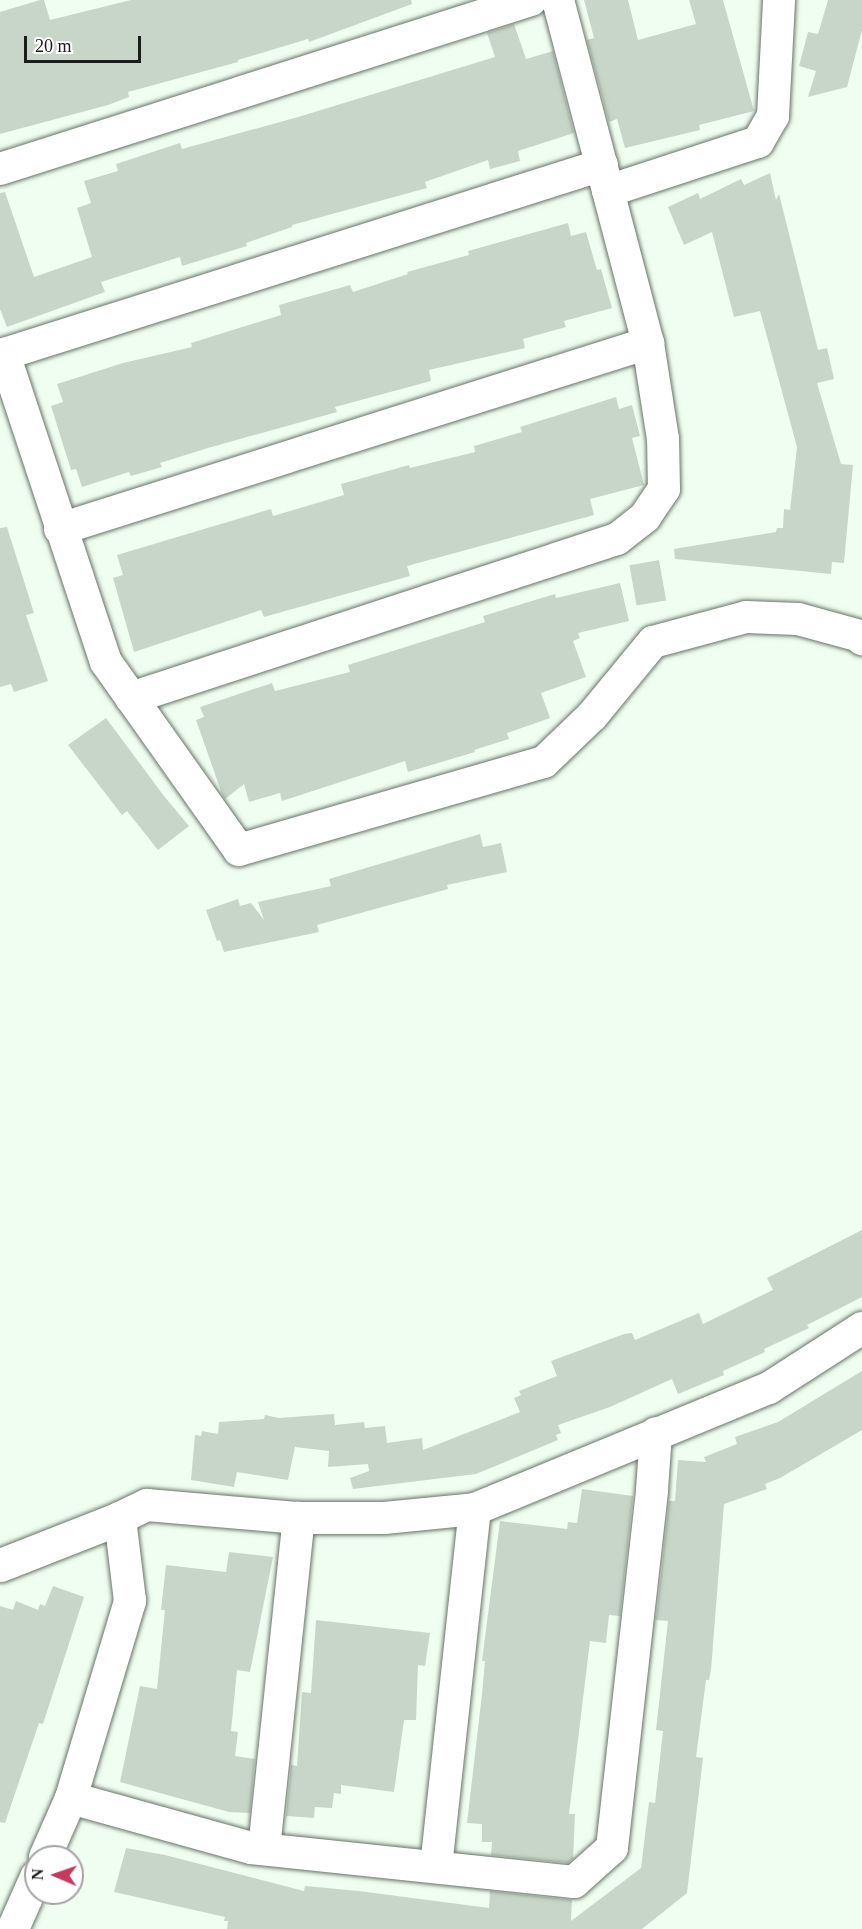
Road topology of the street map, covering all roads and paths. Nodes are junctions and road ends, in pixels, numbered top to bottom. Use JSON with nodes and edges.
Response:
{"nodes":[{"id":1,"x":531,"y":0,"type":"edge"},
{"id":2,"x":558,"y":0,"type":"edge"},
{"id":3,"x":779,"y":0,"type":"edge"},
{"id":4,"x":0,"y":170,"type":"edge"},
{"id":5,"x":605,"y":178,"type":"junction"},
{"id":6,"x":648,"y":343,"type":"junction"},
{"id":7,"x":60,"y":529,"type":"junction"},
{"id":8,"x":861,"y":632,"type":"edge"},
{"id":9,"x":131,"y":698,"type":"junction"},
{"id":10,"x":862,"y":1328,"type":"edge"},
{"id":11,"x":656,"y":1433,"type":"junction"},
{"id":12,"x":474,"y":1509,"type":"junction"},
{"id":13,"x":120,"y":1518,"type":"junction"},
{"id":14,"x":300,"y":1518,"type":"junction"},
{"id":15,"x":0,"y":1565,"type":"edge"},
{"id":16,"x":71,"y":1798,"type":"junction"},
{"id":17,"x":50,"y":1845,"type":"edge"},
{"id":18,"x":264,"y":1849,"type":"junction"},
{"id":19,"x":436,"y":1867,"type":"junction"},
{"id":20,"x":24,"y":1904,"type":"edge"},
{"id":21,"x":13,"y":1929,"type":"edge"}],
"edges":[{"from":1,"to":4,"type":"street"},
{"from":2,"to":5,"type":"street"},
{"from":3,"to":5,"type":"street"},
{"from":5,"to":6,"type":"street"},
{"from":5,"to":7,"type":"street"},
{"from":6,"to":7,"type":"street"},
{"from":6,"to":9,"type":"street"},
{"from":7,"to":9,"type":"street"},
{"from":8,"to":9,"type":"street"},
{"from":10,"to":11,"type":"street"},
{"from":11,"to":12,"type":"street"},
{"from":11,"to":19,"type":"street"},
{"from":12,"to":14,"type":"street"},
{"from":12,"to":19,"type":"street"},
{"from":13,"to":14,"type":"street"},
{"from":13,"to":15,"type":"street"},
{"from":13,"to":16,"type":"street"},
{"from":14,"to":18,"type":"street"},
{"from":16,"to":17,"type":"street"},
{"from":16,"to":18,"type":"street"},
{"from":18,"to":19,"type":"street"},
{"from":20,"to":21,"type":"street"}]}
